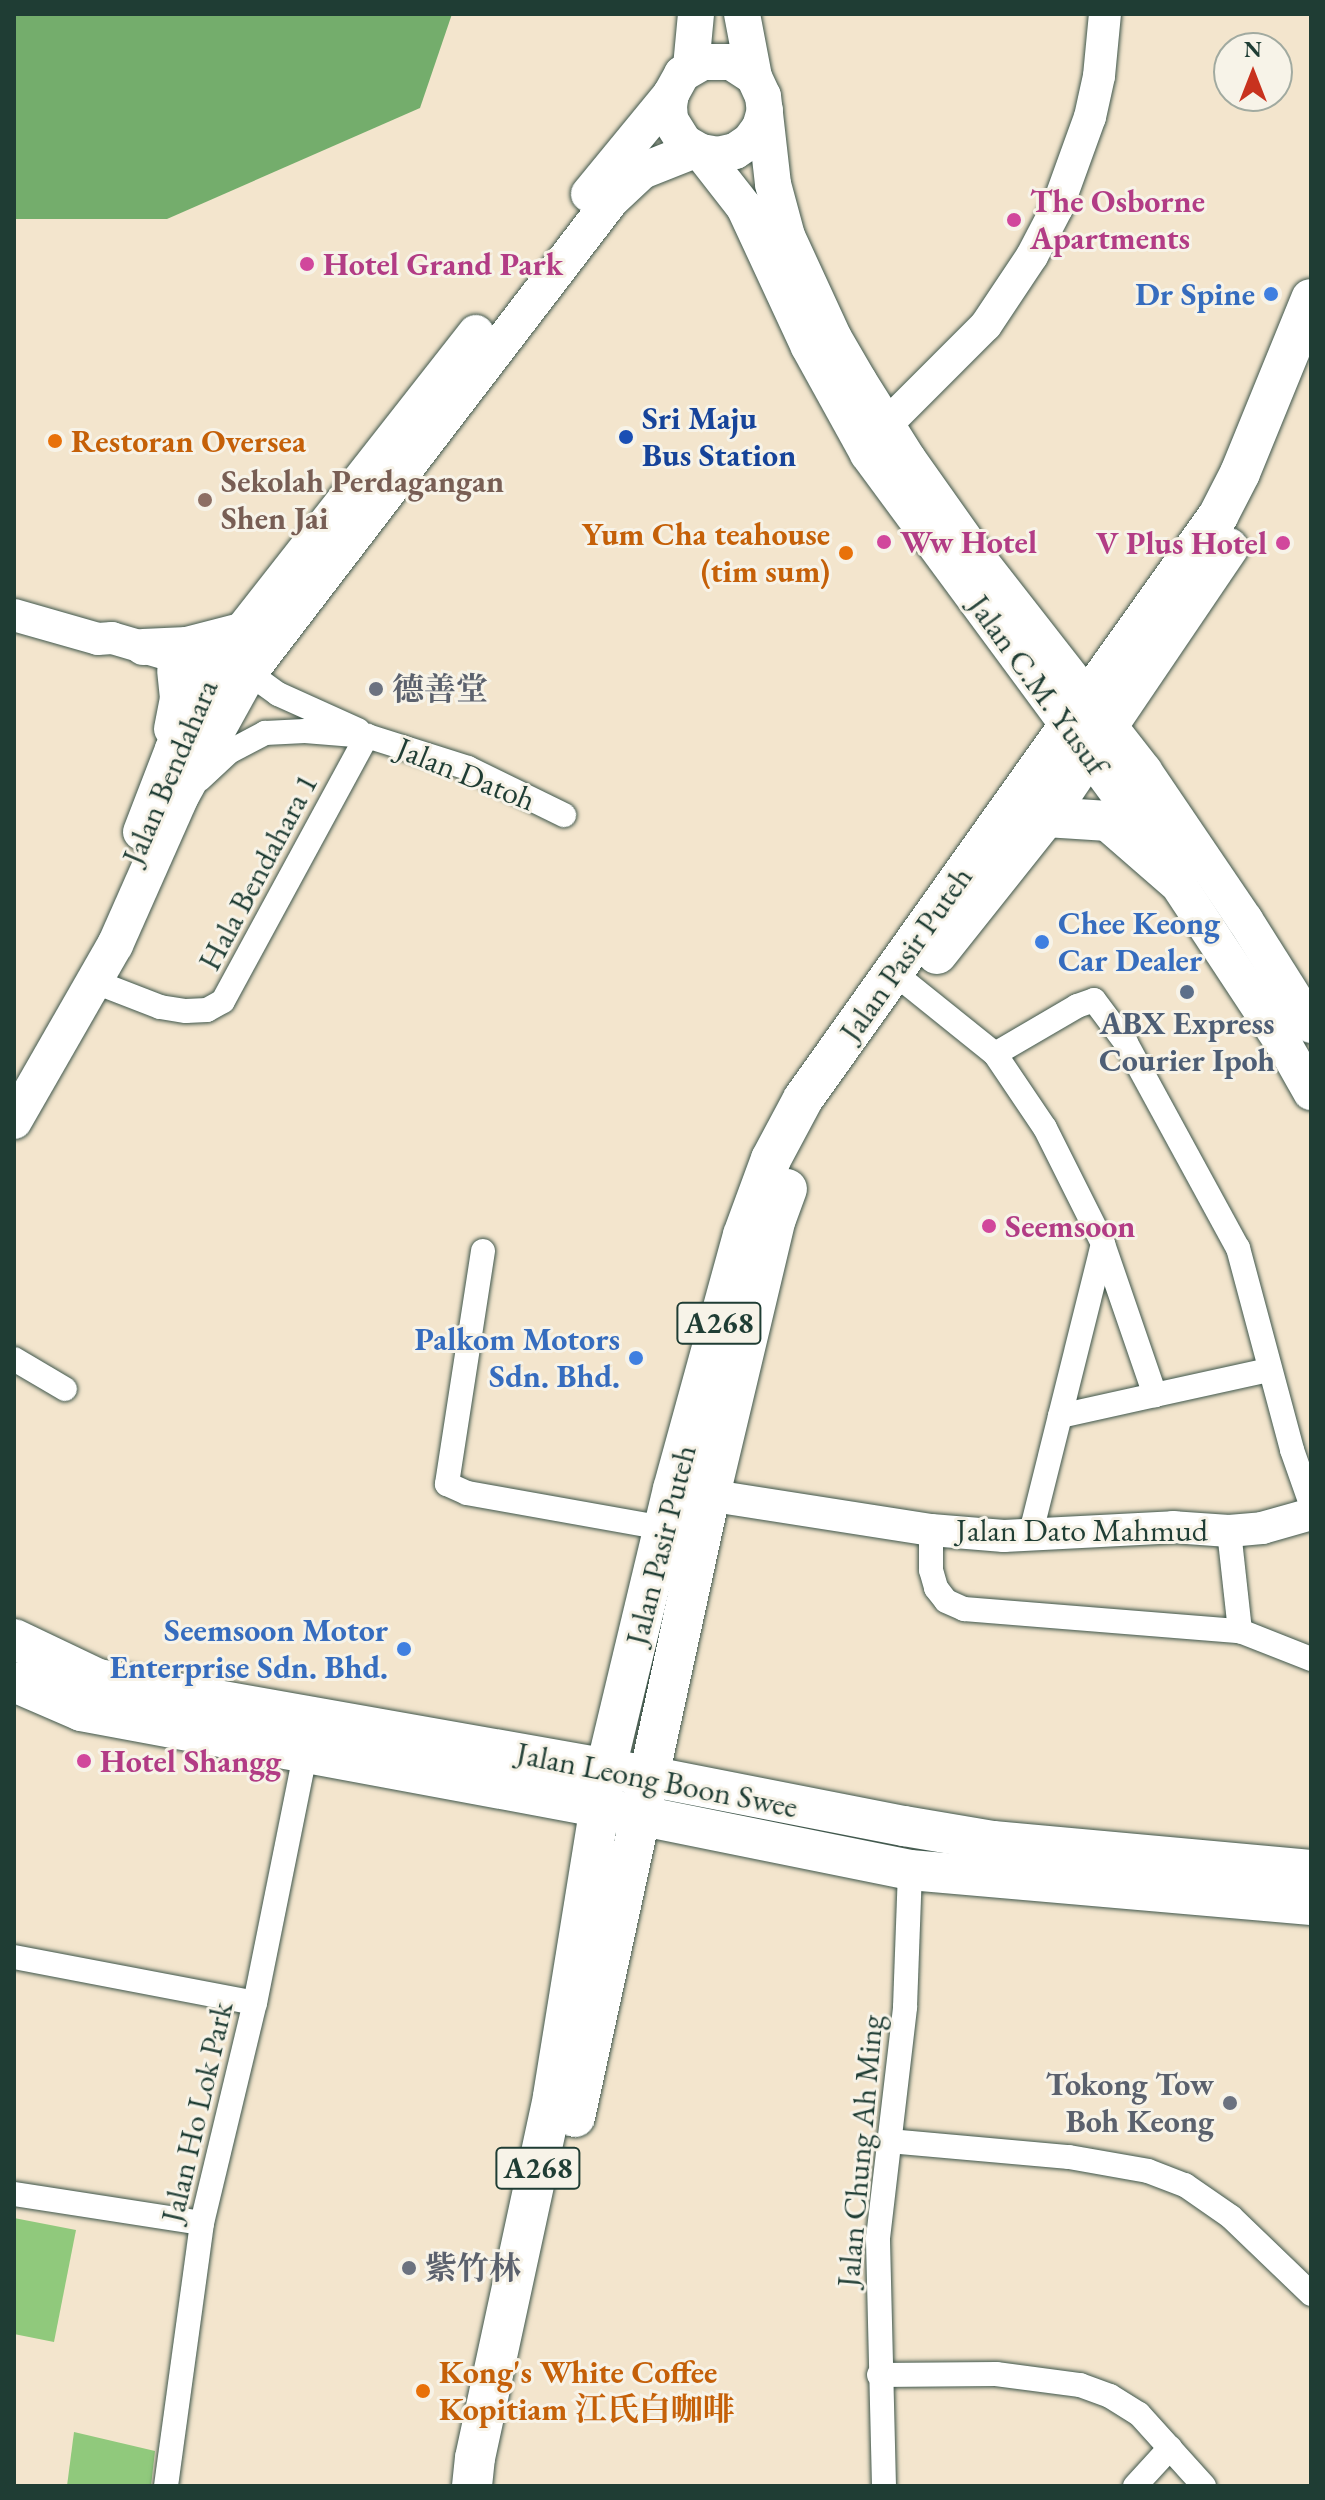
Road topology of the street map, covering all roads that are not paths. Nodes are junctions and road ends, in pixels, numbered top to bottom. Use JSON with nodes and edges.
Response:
{"nodes":[{"id":1,"x":696,"y":14,"type":"edge"},
{"id":2,"x":742,"y":14,"type":"edge"},
{"id":3,"x":1105,"y":14,"type":"edge"},
{"id":4,"x":681,"y":80,"type":"junction"},
{"id":5,"x":759,"y":94,"type":"junction"},
{"id":6,"x":698,"y":151,"type":"junction"},
{"id":7,"x":561,"y":246,"type":"junction"},
{"id":8,"x":1311,"y":299,"type":"edge"},
{"id":9,"x":1311,"y":367,"type":"edge"},
{"id":10,"x":886,"y":425,"type":"junction"},
{"id":11,"x":14,"y":615,"type":"edge"},
{"id":12,"x":241,"y":631,"type":"junction"},
{"id":13,"x":98,"y":639,"type":"junction"},
{"id":14,"x":143,"y":647,"type":"junction"},
{"id":15,"x":213,"y":674,"type":"junction"},
{"id":16,"x":1088,"y":726,"type":"junction"},
{"id":17,"x":367,"y":736,"type":"junction"},
{"id":18,"x":171,"y":787,"type":"junction"},
{"id":19,"x":564,"y":815,"type":"dead end"},
{"id":20,"x":1046,"y":817,"type":"junction"},
{"id":21,"x":1177,"y":881,"type":"junction"},
{"id":22,"x":903,"y":980,"type":"junction"},
{"id":23,"x":93,"y":981,"type":"junction"},
{"id":24,"x":1311,"y":1024,"type":"edge"},
{"id":25,"x":995,"y":1054,"type":"junction"},
{"id":26,"x":1311,"y":1092,"type":"edge"},
{"id":27,"x":14,"y":1121,"type":"edge"},
{"id":28,"x":1103,"y":1244,"type":"junction"},
{"id":29,"x":483,"y":1251,"type":"dead end"},
{"id":30,"x":14,"y":1359,"type":"edge"},
{"id":31,"x":1269,"y":1370,"type":"junction"},
{"id":32,"x":65,"y":1389,"type":"dead end"},
{"id":33,"x":1155,"y":1395,"type":"junction"},
{"id":34,"x":1060,"y":1416,"type":"junction"},
{"id":35,"x":691,"y":1492,"type":"junction"},
{"id":36,"x":1311,"y":1504,"type":"edge"},
{"id":37,"x":1311,"y":1514,"type":"edge"},
{"id":38,"x":931,"y":1530,"type":"junction"},
{"id":39,"x":1229,"y":1531,"type":"junction"},
{"id":40,"x":682,"y":1532,"type":"junction"},
{"id":41,"x":1030,"y":1536,"type":"junction"},
{"id":42,"x":1240,"y":1631,"type":"junction"},
{"id":43,"x":14,"y":1639,"type":"edge"},
{"id":44,"x":1311,"y":1659,"type":"edge"},
{"id":45,"x":14,"y":1682,"type":"edge"},
{"id":46,"x":620,"y":1710,"type":"junction"},
{"id":47,"x":660,"y":1720,"type":"junction"},
{"id":48,"x":305,"y":1755,"type":"junction"},
{"id":49,"x":547,"y":1759,"type":"junction"},
{"id":50,"x":606,"y":1768,"type":"junction"},
{"id":51,"x":648,"y":1776,"type":"junction"},
{"id":52,"x":698,"y":1787,"type":"junction"},
{"id":53,"x":548,"y":1798,"type":"junction"},
{"id":54,"x":598,"y":1807,"type":"junction"},
{"id":55,"x":639,"y":1815,"type":"junction"},
{"id":56,"x":701,"y":1828,"type":"junction"},
{"id":57,"x":589,"y":1859,"type":"junction"},
{"id":58,"x":910,"y":1870,"type":"junction"},
{"id":59,"x":1311,"y":1870,"type":"edge"},
{"id":60,"x":627,"y":1872,"type":"junction"},
{"id":61,"x":1311,"y":1905,"type":"edge"},
{"id":62,"x":14,"y":1957,"type":"edge"},
{"id":63,"x":255,"y":2003,"type":"junction"},
{"id":64,"x":889,"y":2141,"type":"junction"},
{"id":65,"x":14,"y":2194,"type":"edge"},
{"id":66,"x":202,"y":2223,"type":"junction"},
{"id":67,"x":1311,"y":2294,"type":"edge"},
{"id":68,"x":879,"y":2375,"type":"junction"},
{"id":69,"x":1170,"y":2448,"type":"junction"},
{"id":70,"x":166,"y":2486,"type":"edge"},
{"id":71,"x":472,"y":2486,"type":"edge"},
{"id":72,"x":499,"y":2486,"type":"edge"},
{"id":73,"x":884,"y":2486,"type":"edge"},
{"id":74,"x":1135,"y":2486,"type":"edge"},
{"id":75,"x":1204,"y":2486,"type":"edge"}],
"edges":[{"from":1,"to":4,"type":"main road"},
{"from":2,"to":5,"type":"main road","name":"Jalan C.M. Yusuf"},
{"from":3,"to":10,"type":"street"},
{"from":4,"to":5,"type":"main road"},
{"from":4,"to":6,"type":"main road"},
{"from":4,"to":7,"type":"main road","name":"Jalan Bendahara"},
{"from":5,"to":6,"type":"main road"},
{"from":5,"to":10,"type":"main road","name":"Jalan C.M. Yusuf"},
{"from":6,"to":7,"type":"main road","name":"Jalan Bendahara"},
{"from":6,"to":16,"type":"main road","name":"Jalan C.M. Yusuf"},
{"from":7,"to":12,"type":"main road","name":"Jalan Bendahara"},
{"from":7,"to":15,"type":"main road","name":"Jalan Bendahara"},
{"from":8,"to":16,"type":"main road"},
{"from":9,"to":16,"type":"main road"},
{"from":10,"to":16,"type":"main road","name":"Jalan C.M. Yusuf"},
{"from":11,"to":13,"type":"street","name":"Jalan Datoh"},
{"from":12,"to":14,"type":"main road"},
{"from":12,"to":15,"type":"main road","name":"Jalan Bendahara"},
{"from":13,"to":14,"type":"street","name":"Jalan Datoh"},
{"from":13,"to":15,"type":"street","name":"Jalan Datoh"},
{"from":14,"to":15,"type":"street","name":"Jalan Datoh"},
{"from":15,"to":17,"type":"street","name":"Jalan Datoh"},
{"from":15,"to":18,"type":"main road","name":"Jalan Bendahara"},
{"from":15,"to":18,"type":"main road"},
{"from":16,"to":20,"type":"main road","name":"Jalan Pasir Puteh","number":"A268"},
{"from":16,"to":21,"type":"main road","name":"Jalan C.M. Yusuf"},
{"from":16,"to":22,"type":"main road","name":"Jalan Pasir Puteh","number":"A268"},
{"from":16,"to":24,"type":"main road","name":"Jalan C.M. Yusuf"},
{"from":17,"to":18,"type":"street","name":"Jalan Datoh"},
{"from":17,"to":19,"type":"street","name":"Jalan Datoh"},
{"from":17,"to":23,"type":"street","name":"Hala Bendahara 1"},
{"from":18,"to":23,"type":"main road","name":"Jalan Bendahara"},
{"from":20,"to":21,"type":"main road"},
{"from":20,"to":22,"type":"main road","name":"Jalan Pasir Puteh","number":"A268"},
{"from":21,"to":26,"type":"main road","name":"Jalan C.M. Yusuf"},
{"from":22,"to":25,"type":"street"},
{"from":22,"to":35,"type":"main road","name":"Jalan Pasir Puteh","number":"A268"},
{"from":23,"to":27,"type":"main road","name":"Jalan Bendahara"},
{"from":25,"to":28,"type":"street"},
{"from":25,"to":31,"type":"street"},
{"from":28,"to":33,"type":"street"},
{"from":28,"to":34,"type":"street"},
{"from":29,"to":40,"type":"street"},
{"from":30,"to":32,"type":"street"},
{"from":31,"to":33,"type":"street"},
{"from":31,"to":36,"type":"street"},
{"from":33,"to":34,"type":"street"},
{"from":34,"to":41,"type":"street"},
{"from":35,"to":38,"type":"street","name":"Jalan Dato Mahmud"},
{"from":35,"to":40,"type":"main road","name":"Jalan Pasir Puteh","number":"A268"},
{"from":37,"to":39,"type":"street","name":"Jalan Dato Mahmud"},
{"from":38,"to":41,"type":"street","name":"Jalan Dato Mahmud"},
{"from":38,"to":42,"type":"street"},
{"from":39,"to":41,"type":"street","name":"Jalan Dato Mahmud"},
{"from":39,"to":42,"type":"street"},
{"from":40,"to":46,"type":"main road","name":"Jalan Pasir Puteh","number":"A268"},
{"from":40,"to":47,"type":"main road","name":"Jalan Pasir Puteh","number":"A268"},
{"from":42,"to":44,"type":"street"},
{"from":43,"to":49,"type":"main road","name":"Jalan Leong Boon Swee"},
{"from":45,"to":48,"type":"main road","name":"Jalan Leong Boon Swee"},
{"from":46,"to":49,"type":"main road"},
{"from":46,"to":50,"type":"main road","name":"Jalan Pasir Puteh","number":"A268"},
{"from":47,"to":51,"type":"main road","name":"Jalan Pasir Puteh","number":"A268"},
{"from":47,"to":52,"type":"main road"},
{"from":48,"to":53,"type":"main road","name":"Jalan Leong Boon Swee"},
{"from":48,"to":63,"type":"street","name":"Jalan Ho Lok Park"},
{"from":49,"to":50,"type":"main road","name":"Jalan Leong Boon Swee"},
{"from":50,"to":51,"type":"main road","name":"Jalan Leong Boon Swee"},
{"from":50,"to":54,"type":"main road","name":"Jalan Pasir Puteh","number":"A268"},
{"from":51,"to":52,"type":"main road","name":"Jalan Leong Boon Swee"},
{"from":51,"to":55,"type":"main road","name":"Jalan Pasir Puteh","number":"A268"},
{"from":52,"to":59,"type":"main road","name":"Jalan Leong Boon Swee"},
{"from":53,"to":54,"type":"main road","name":"Jalan Leong Boon Swee"},
{"from":53,"to":57,"type":"main road"},
{"from":54,"to":55,"type":"main road","name":"Jalan Leong Boon Swee"},
{"from":54,"to":57,"type":"main road","name":"Jalan Pasir Puteh","number":"A268"},
{"from":55,"to":56,"type":"main road","name":"Jalan Leong Boon Swee"},
{"from":55,"to":60,"type":"main road","name":"Jalan Pasir Puteh","number":"A268"},
{"from":56,"to":58,"type":"main road","name":"Jalan Leong Boon Swee"},
{"from":56,"to":60,"type":"main road"},
{"from":57,"to":71,"type":"main road","name":"Jalan Pasir Puteh","number":"A268"},
{"from":58,"to":61,"type":"main road","name":"Jalan Leong Boon Swee"},
{"from":58,"to":64,"type":"street","name":"Jalan Chung Ah Ming"},
{"from":60,"to":72,"type":"main road","name":"Jalan Pasir Puteh","number":"A268"},
{"from":62,"to":63,"type":"street"},
{"from":63,"to":66,"type":"street","name":"Jalan Ho Lok Park"},
{"from":64,"to":67,"type":"street"},
{"from":64,"to":68,"type":"street","name":"Jalan Chung Ah Ming"},
{"from":65,"to":66,"type":"street"},
{"from":66,"to":70,"type":"street","name":"Jalan Ho Lok Park"},
{"from":68,"to":69,"type":"street"},
{"from":68,"to":73,"type":"street","name":"Jalan Chung Ah Ming"},
{"from":69,"to":74,"type":"street"},
{"from":69,"to":75,"type":"street"}]}
